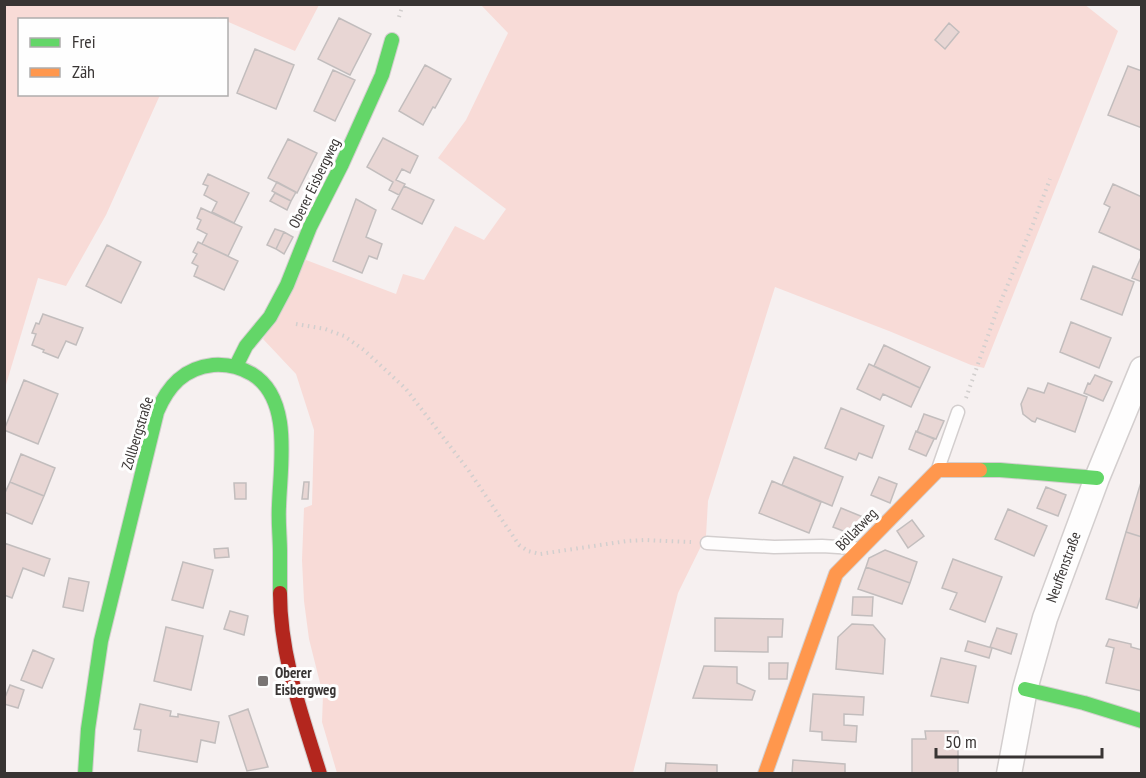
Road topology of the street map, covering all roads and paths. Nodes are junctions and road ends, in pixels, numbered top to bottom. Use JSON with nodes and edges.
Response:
{"nodes":[{"id":1,"x":392,"y":40,"type":"dead end"},
{"id":2,"x":1050,"y":179,"type":"dead end"},
{"id":3,"x":270,"y":317,"type":"junction"},
{"id":4,"x":236,"y":366,"type":"junction"},
{"id":5,"x":1142,"y":369,"type":"edge"},
{"id":6,"x":958,"y":412,"type":"joint"},
{"id":7,"x":938,"y":470,"type":"junction"},
{"id":8,"x":1097,"y":478,"type":"junction"},
{"id":9,"x":707,"y":543,"type":"joint"},
{"id":10,"x":861,"y":548,"type":"junction"},
{"id":11,"x":1025,"y":689,"type":"junction"},
{"id":12,"x":1142,"y":721,"type":"edge"},
{"id":13,"x":85,"y":774,"type":"edge"},
{"id":14,"x":320,"y":774,"type":"edge"},
{"id":15,"x":765,"y":774,"type":"edge"},
{"id":16,"x":1009,"y":774,"type":"edge"}],
"edges":[{"from":1,"to":3,"type":"street","name":"Oberer Eisbergweg"},
{"from":2,"to":6,"type":"path"},
{"from":3,"to":4,"type":"street","name":"Oberer Eisbergweg"},
{"from":3,"to":9,"type":"path"},
{"from":4,"to":13,"type":"street","name":"Zollbergstraße"},
{"from":4,"to":14,"type":"street"},
{"from":5,"to":8,"type":"street","name":"Neuffenstraße"},
{"from":6,"to":7,"type":"lane"},
{"from":7,"to":8,"type":"street"},
{"from":7,"to":10,"type":"street","name":"Böllatweg"},
{"from":8,"to":11,"type":"street","name":"Neuffenstraße"},
{"from":9,"to":10,"type":"lane"},
{"from":10,"to":15,"type":"street","name":"Böllatweg"},
{"from":11,"to":12,"type":"street"},
{"from":11,"to":16,"type":"street","name":"Neuffenstraße"}]}
